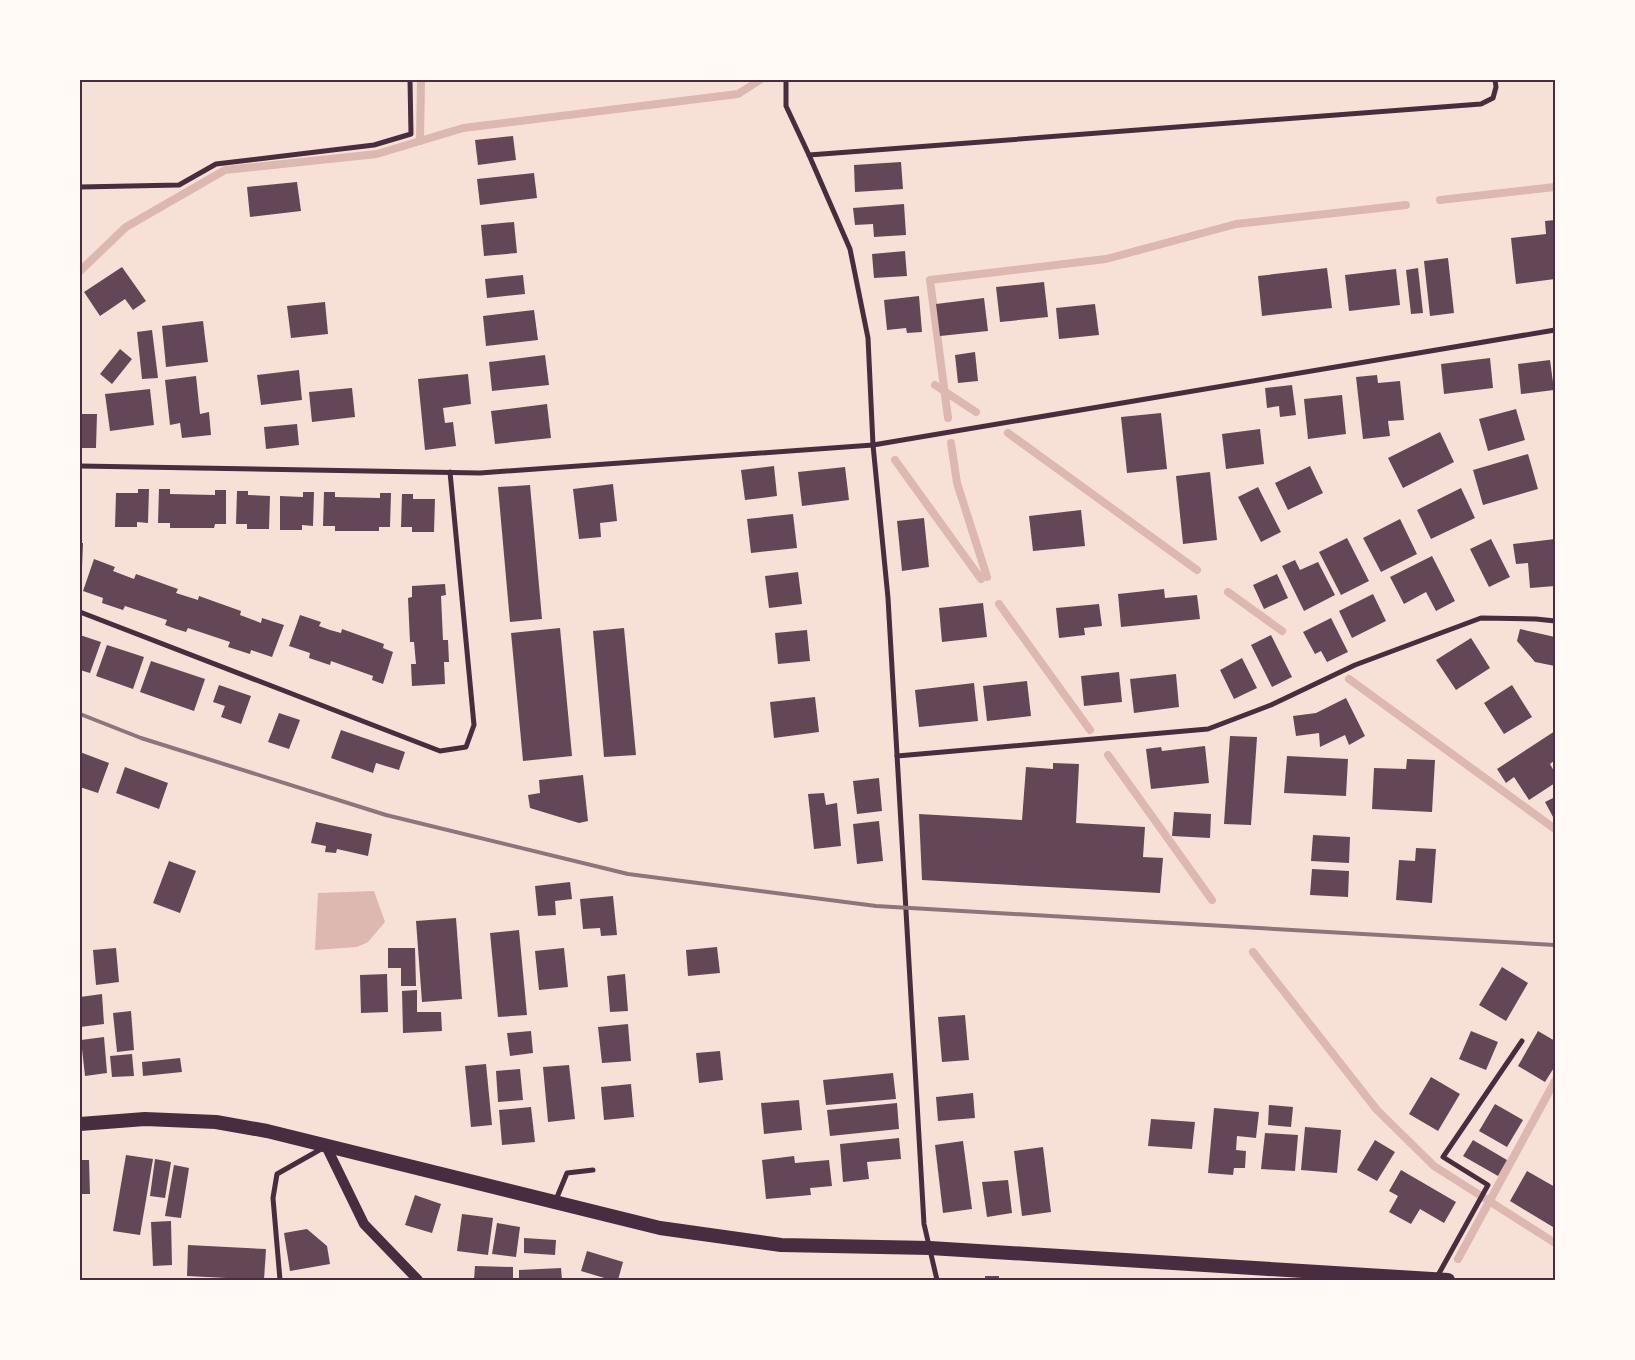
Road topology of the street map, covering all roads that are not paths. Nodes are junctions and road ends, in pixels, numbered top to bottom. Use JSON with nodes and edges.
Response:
{"nodes":[{"id":1,"x":410,"y":80,"type":"edge"},
{"id":2,"x":786,"y":80,"type":"edge"},
{"id":3,"x":1495,"y":80,"type":"edge"},
{"id":4,"x":809,"y":155,"type":"junction"},
{"id":5,"x":80,"y":187,"type":"edge"},
{"id":6,"x":1555,"y":330,"type":"edge"},
{"id":7,"x":873,"y":445,"type":"junction"},
{"id":8,"x":80,"y":466,"type":"edge"},
{"id":9,"x":450,"y":472,"type":"junction"},
{"id":10,"x":80,"y":612,"type":"edge"},
{"id":11,"x":1555,"y":622,"type":"edge"},
{"id":12,"x":897,"y":756,"type":"junction"},
{"id":13,"x":1522,"y":1041,"type":"dead end"},
{"id":14,"x":80,"y":1124,"type":"edge"},
{"id":15,"x":326,"y":1146,"type":"junction"},
{"id":16,"x":593,"y":1170,"type":"dead end"},
{"id":17,"x":555,"y":1202,"type":"junction"},
{"id":18,"x":930,"y":1248,"type":"junction"},
{"id":19,"x":280,"y":1280,"type":"edge"},
{"id":20,"x":418,"y":1280,"type":"edge"},
{"id":21,"x":938,"y":1280,"type":"edge"},
{"id":22,"x":1441,"y":1280,"type":"edge"}],
"edges":[{"from":1,"to":5,"type":"street"},
{"from":2,"to":4,"type":"street"},
{"from":3,"to":4,"type":"street"},
{"from":4,"to":7,"type":"street"},
{"from":6,"to":7,"type":"street"},
{"from":7,"to":9,"type":"street"},
{"from":7,"to":12,"type":"street"},
{"from":8,"to":9,"type":"street"},
{"from":9,"to":10,"type":"street"},
{"from":11,"to":12,"type":"street"},
{"from":12,"to":18,"type":"street"},
{"from":13,"to":22,"type":"street"},
{"from":14,"to":15,"type":"highway"},
{"from":15,"to":17,"type":"highway"},
{"from":15,"to":19,"type":"street"},
{"from":15,"to":20,"type":"main road"},
{"from":16,"to":17,"type":"street"},
{"from":17,"to":18,"type":"highway"},
{"from":18,"to":21,"type":"street"},
{"from":18,"to":22,"type":"highway"}]}
